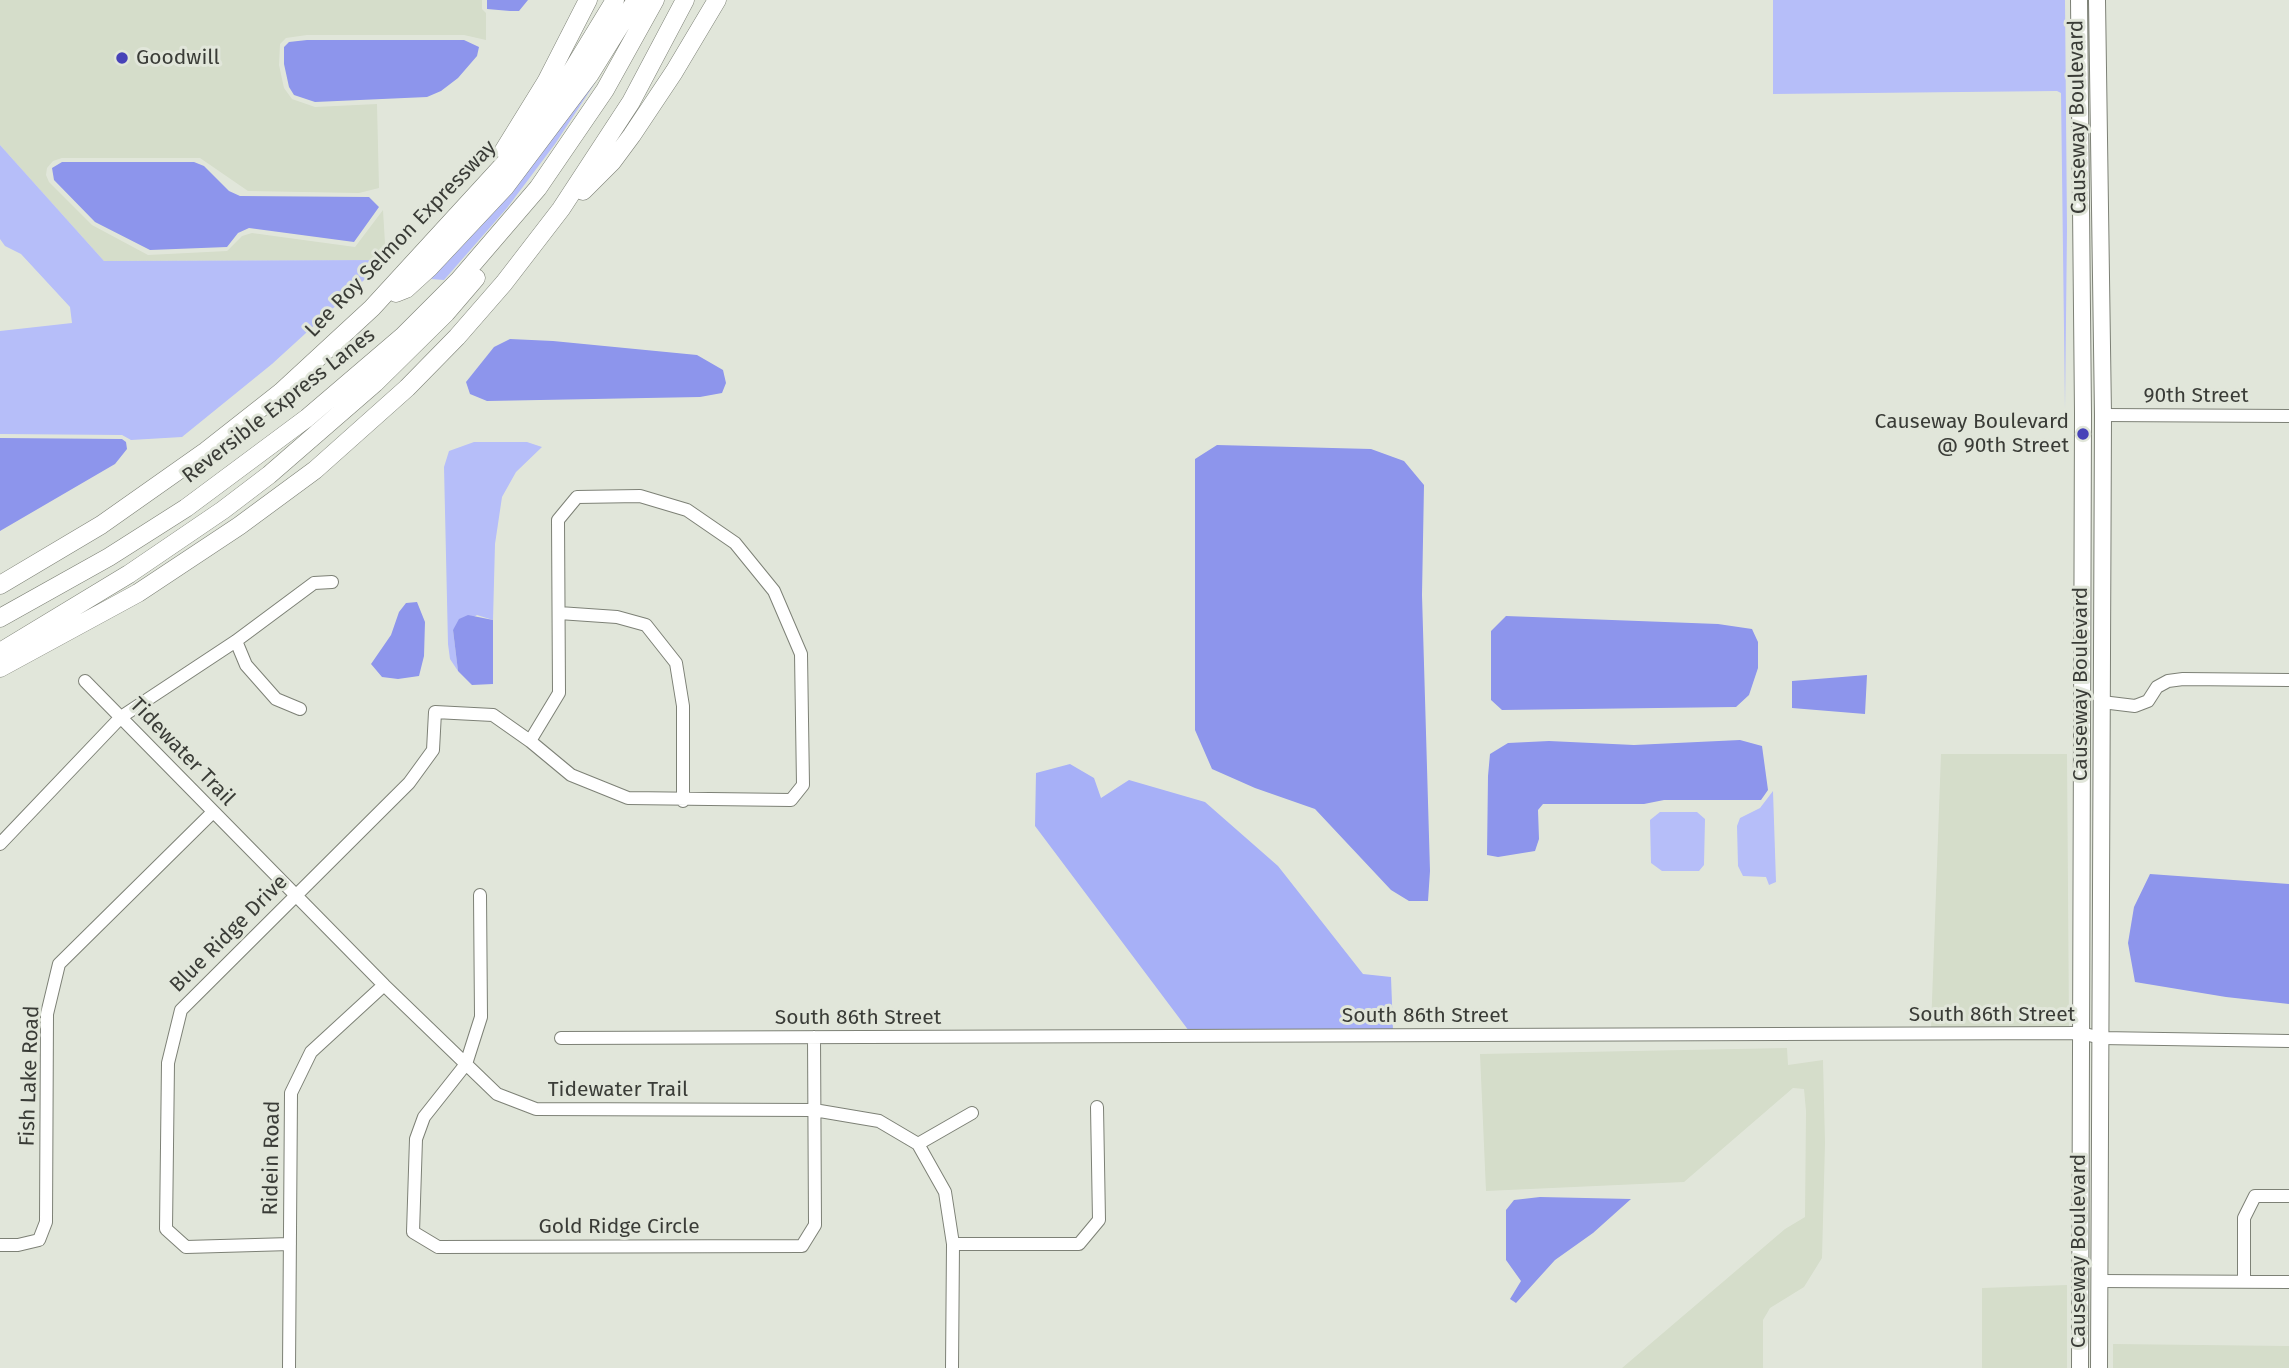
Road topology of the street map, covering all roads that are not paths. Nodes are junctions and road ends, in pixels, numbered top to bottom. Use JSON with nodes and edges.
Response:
{"nodes":[{"id":1,"x":588,"y":0,"type":"edge"},
{"id":2,"x":615,"y":0,"type":"edge"},
{"id":3,"x":636,"y":0,"type":"edge"},
{"id":4,"x":655,"y":0,"type":"edge"},
{"id":5,"x":685,"y":0,"type":"edge"},
{"id":6,"x":717,"y":0,"type":"edge"},
{"id":7,"x":2079,"y":0,"type":"edge"},
{"id":8,"x":2097,"y":0,"type":"edge"},
{"id":9,"x":481,"y":190,"type":"junction"},
{"id":10,"x":561,"y":209,"type":"junction"},
{"id":11,"x":410,"y":277,"type":"junction"},
{"id":12,"x":437,"y":312,"type":"junction"},
{"id":13,"x":2103,"y":415,"type":"junction"},
{"id":14,"x":2289,"y":416,"type":"edge"},
{"id":15,"x":332,"y":582,"type":"dead end"},
{"id":16,"x":0,"y":585,"type":"edge"},
{"id":17,"x":2082,"y":599,"type":"junction"},
{"id":18,"x":559,"y":613,"type":"junction"},
{"id":19,"x":0,"y":618,"type":"edge"},
{"id":20,"x":236,"y":641,"type":"junction"},
{"id":21,"x":0,"y":652,"type":"edge"},
{"id":22,"x":0,"y":668,"type":"edge"},
{"id":23,"x":2289,"y":680,"type":"edge"},
{"id":24,"x":85,"y":681,"type":"dead end"},
{"id":25,"x":2102,"y":702,"type":"junction"},
{"id":26,"x":300,"y":709,"type":"dead end"},
{"id":27,"x":2082,"y":716,"type":"junction"},
{"id":28,"x":121,"y":717,"type":"junction"},
{"id":29,"x":530,"y":741,"type":"junction"},
{"id":30,"x":684,"y":801,"type":"junction"},
{"id":31,"x":213,"y":811,"type":"junction"},
{"id":32,"x":2102,"y":837,"type":"junction"},
{"id":33,"x":0,"y":844,"type":"edge"},
{"id":34,"x":295,"y":895,"type":"junction"},
{"id":35,"x":480,"y":895,"type":"dead end"},
{"id":36,"x":384,"y":985,"type":"junction"},
{"id":37,"x":2081,"y":1033,"type":"junction"},
{"id":38,"x":814,"y":1037,"type":"junction"},
{"id":39,"x":561,"y":1038,"type":"dead end"},
{"id":40,"x":2101,"y":1038,"type":"junction"},
{"id":41,"x":2289,"y":1041,"type":"edge"},
{"id":42,"x":466,"y":1063,"type":"junction"},
{"id":43,"x":1097,"y":1107,"type":"dead end"},
{"id":44,"x":814,"y":1110,"type":"junction"},
{"id":45,"x":972,"y":1113,"type":"dead end"},
{"id":46,"x":918,"y":1144,"type":"junction"},
{"id":47,"x":2289,"y":1196,"type":"edge"},
{"id":48,"x":290,"y":1244,"type":"junction"},
{"id":49,"x":953,"y":1244,"type":"junction"},
{"id":50,"x":0,"y":1245,"type":"edge"},
{"id":51,"x":2081,"y":1245,"type":"junction"},
{"id":52,"x":2099,"y":1281,"type":"junction"},
{"id":53,"x":2244,"y":1282,"type":"junction"},
{"id":54,"x":2289,"y":1282,"type":"edge"},
{"id":55,"x":289,"y":1368,"type":"edge"},
{"id":56,"x":952,"y":1368,"type":"edge"},
{"id":57,"x":2080,"y":1368,"type":"edge"},
{"id":58,"x":2091,"y":1368,"type":"edge"},
{"id":59,"x":2099,"y":1368,"type":"edge"}],
"edges":[{"from":1,"to":9,"type":"highway"},
{"from":2,"to":9,"type":"highway","name":"Lee Roy Selmon Expressway"},
{"from":3,"to":11,"type":"highway"},
{"from":4,"to":12,"type":"highway","name":"Reversible Express Lanes"},
{"from":5,"to":10,"type":"highway"},
{"from":6,"to":10,"type":"highway"},
{"from":7,"to":17,"type":"main road","name":"Causeway Boulevard"},
{"from":8,"to":13,"type":"main road","name":"Causeway Boulevard"},
{"from":9,"to":11,"type":"highway","name":"Lee Roy Selmon Expressway"},
{"from":10,"to":22,"type":"highway"},
{"from":11,"to":16,"type":"highway","name":"Lee Roy Selmon Expressway"},
{"from":12,"to":19,"type":"highway","name":"Reversible Express Lanes"},
{"from":12,"to":21,"type":"highway"},
{"from":13,"to":14,"type":"street","name":"90th Street"},
{"from":13,"to":25,"type":"main road","name":"Causeway Boulevard"},
{"from":15,"to":20,"type":"street"},
{"from":17,"to":25,"type":"main road"},
{"from":17,"to":27,"type":"main road","name":"Causeway Boulevard"},
{"from":18,"to":29,"type":"street"},
{"from":18,"to":30,"type":"street"},
{"from":18,"to":30,"type":"street"},
{"from":20,"to":26,"type":"street"},
{"from":20,"to":28,"type":"street"},
{"from":23,"to":25,"type":"street"},
{"from":24,"to":28,"type":"street","name":"Tidewater Trail"},
{"from":25,"to":32,"type":"main road","name":"Causeway Boulevard"},
{"from":27,"to":32,"type":"main road"},
{"from":27,"to":37,"type":"main road","name":"Causeway Boulevard"},
{"from":28,"to":31,"type":"street","name":"Tidewater Trail"},
{"from":28,"to":33,"type":"street"},
{"from":29,"to":30,"type":"street"},
{"from":29,"to":34,"type":"street","name":"Blue Ridge Drive"},
{"from":31,"to":34,"type":"street","name":"Tidewater Trail"},
{"from":31,"to":50,"type":"street","name":"Fish Lake Road"},
{"from":32,"to":40,"type":"main road","name":"Causeway Boulevard"},
{"from":34,"to":36,"type":"street","name":"Tidewater Trail"},
{"from":34,"to":48,"type":"street","name":"Blue Ridge Drive"},
{"from":35,"to":42,"type":"street"},
{"from":36,"to":42,"type":"street","name":"Tidewater Trail"},
{"from":36,"to":48,"type":"street","name":"Ridein Road"},
{"from":37,"to":38,"type":"street","name":"South 86th Street"},
{"from":37,"to":40,"type":"street","name":"South 86th Street"},
{"from":37,"to":51,"type":"main road","name":"Causeway Boulevard"},
{"from":38,"to":39,"type":"street","name":"South 86th Street"},
{"from":38,"to":44,"type":"street","name":"Gold Ridge Circle"},
{"from":40,"to":41,"type":"street","name":"South 86th Street"},
{"from":40,"to":52,"type":"main road","name":"Causeway Boulevard"},
{"from":42,"to":44,"type":"street","name":"Tidewater Trail"},
{"from":42,"to":44,"type":"street","name":"Gold Ridge Circle"},
{"from":43,"to":49,"type":"street"},
{"from":44,"to":46,"type":"street","name":"Tidewater Trail"},
{"from":45,"to":46,"type":"street"},
{"from":46,"to":49,"type":"street"},
{"from":47,"to":53,"type":"street"},
{"from":48,"to":55,"type":"street","name":"Ridein Road"},
{"from":49,"to":56,"type":"street"},
{"from":51,"to":57,"type":"main road","name":"Causeway Boulevard"},
{"from":51,"to":58,"type":"main road"},
{"from":52,"to":53,"type":"street"},
{"from":52,"to":59,"type":"main road","name":"Causeway Boulevard"},
{"from":53,"to":54,"type":"street"}]}
